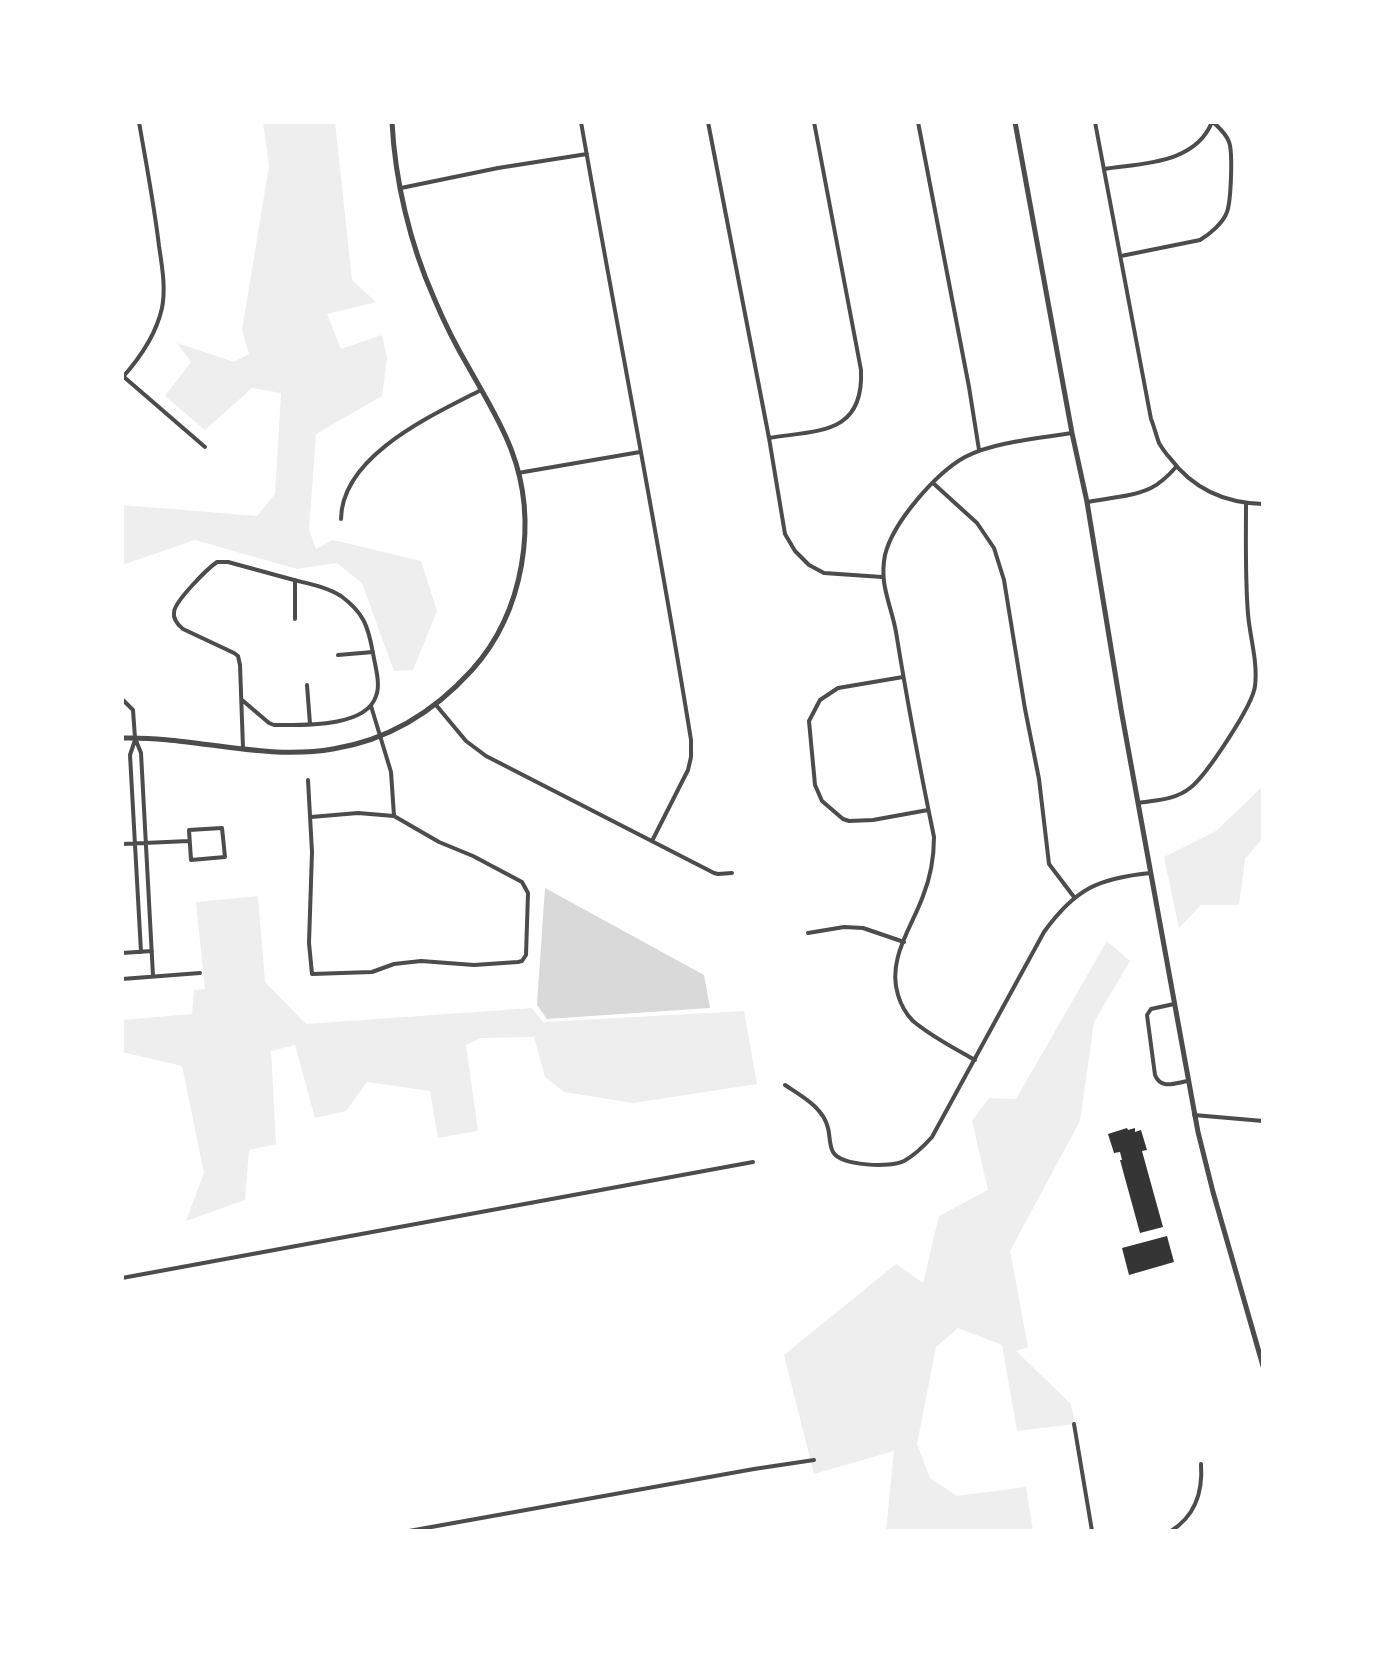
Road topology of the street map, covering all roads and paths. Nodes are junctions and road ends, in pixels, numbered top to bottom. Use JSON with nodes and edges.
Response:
{"nodes":[{"id":1,"x":139,"y":122,"type":"edge"},
{"id":2,"x":392,"y":122,"type":"edge"},
{"id":3,"x":581,"y":122,"type":"edge"},
{"id":4,"x":708,"y":122,"type":"edge"},
{"id":5,"x":814,"y":122,"type":"edge"},
{"id":6,"x":918,"y":122,"type":"edge"},
{"id":7,"x":1015,"y":122,"type":"edge"},
{"id":8,"x":1095,"y":122,"type":"edge"},
{"id":9,"x":1212,"y":122,"type":"edge"},
{"id":10,"x":587,"y":154,"type":"junction"},
{"id":11,"x":1104,"y":169,"type":"junction"},
{"id":12,"x":401,"y":188,"type":"junction"},
{"id":13,"x":1121,"y":256,"type":"junction"},
{"id":14,"x":123,"y":378,"type":"edge"},
{"id":15,"x":481,"y":390,"type":"junction"},
{"id":16,"x":1072,"y":433,"type":"junction"},
{"id":17,"x":769,"y":438,"type":"junction"},
{"id":18,"x":205,"y":447,"type":"dead end"},
{"id":19,"x":979,"y":451,"type":"junction"},
{"id":20,"x":640,"y":452,"type":"junction"},
{"id":21,"x":1176,"y":467,"type":"junction"},
{"id":22,"x":518,"y":473,"type":"junction"},
{"id":23,"x":933,"y":483,"type":"junction"},
{"id":24,"x":1087,"y":502,"type":"junction"},
{"id":25,"x":1246,"y":504,"type":"junction"},
{"id":26,"x":1263,"y":504,"type":"edge"},
{"id":27,"x":341,"y":519,"type":"dead end"},
{"id":28,"x":882,"y":577,"type":"junction"},
{"id":29,"x":295,"y":580,"type":"junction"},
{"id":30,"x":295,"y":619,"type":"dead end"},
{"id":31,"x":373,"y":652,"type":"junction"},
{"id":32,"x":338,"y":655,"type":"dead end"},
{"id":33,"x":903,"y":677,"type":"junction"},
{"id":34,"x":307,"y":685,"type":"dead end"},
{"id":35,"x":122,"y":699,"type":"edge"},
{"id":36,"x":242,"y":700,"type":"junction"},
{"id":37,"x":436,"y":705,"type":"junction"},
{"id":38,"x":371,"y":706,"type":"junction"},
{"id":39,"x":310,"y":724,"type":"junction"},
{"id":40,"x":380,"y":737,"type":"junction"},
{"id":41,"x":122,"y":738,"type":"edge"},
{"id":42,"x":135,"y":738,"type":"junction"},
{"id":43,"x":243,"y":748,"type":"junction"},
{"id":44,"x":308,"y":780,"type":"dead end"},
{"id":45,"x":1138,"y":803,"type":"junction"},
{"id":46,"x":928,"y":810,"type":"junction"},
{"id":47,"x":394,"y":816,"type":"junction"},
{"id":48,"x":311,"y":817,"type":"junction"},
{"id":49,"x":189,"y":841,"type":"junction"},
{"id":50,"x":652,"y":841,"type":"junction"},
{"id":51,"x":145,"y":843,"type":"junction"},
{"id":52,"x":122,"y":844,"type":"edge"},
{"id":53,"x":135,"y":844,"type":"junction"},
{"id":54,"x":732,"y":873,"type":"dead end"},
{"id":55,"x":1151,"y":873,"type":"junction"},
{"id":56,"x":1074,"y":897,"type":"junction"},
{"id":57,"x":808,"y":933,"type":"dead end"},
{"id":58,"x":904,"y":942,"type":"junction"},
{"id":59,"x":152,"y":951,"type":"junction"},
{"id":60,"x":141,"y":952,"type":"junction"},
{"id":61,"x":122,"y":953,"type":"edge"},
{"id":62,"x":200,"y":973,"type":"dead end"},
{"id":63,"x":153,"y":976,"type":"junction"},
{"id":64,"x":122,"y":979,"type":"edge"},
{"id":65,"x":1174,"y":1004,"type":"junction"},
{"id":66,"x":975,"y":1060,"type":"junction"},
{"id":67,"x":1188,"y":1081,"type":"junction"},
{"id":68,"x":785,"y":1085,"type":"dead end"},
{"id":69,"x":1194,"y":1115,"type":"junction"},
{"id":70,"x":1263,"y":1121,"type":"edge"},
{"id":71,"x":753,"y":1162,"type":"dead end"},
{"id":72,"x":122,"y":1278,"type":"edge"},
{"id":73,"x":1263,"y":1366,"type":"edge"},
{"id":74,"x":1074,"y":1424,"type":"dead end"},
{"id":75,"x":814,"y":1460,"type":"dead end"},
{"id":76,"x":1201,"y":1464,"type":"dead end"},
{"id":77,"x":409,"y":1531,"type":"edge"},
{"id":78,"x":1092,"y":1531,"type":"edge"},
{"id":79,"x":1171,"y":1531,"type":"edge"}],
"edges":[{"from":1,"to":14,"type":"street"},
{"from":2,"to":12,"type":"street"},
{"from":3,"to":10,"type":"street"},
{"from":4,"to":17,"type":"street"},
{"from":5,"to":17,"type":"street"},
{"from":6,"to":19,"type":"street"},
{"from":7,"to":16,"type":"street"},
{"from":8,"to":11,"type":"street"},
{"from":9,"to":11,"type":"street"},
{"from":9,"to":13,"type":"street"},
{"from":10,"to":12,"type":"street"},
{"from":10,"to":20,"type":"street"},
{"from":11,"to":13,"type":"street"},
{"from":12,"to":15,"type":"street"},
{"from":13,"to":21,"type":"street"},
{"from":14,"to":18,"type":"street"},
{"from":15,"to":22,"type":"street"},
{"from":15,"to":27,"type":"street"},
{"from":16,"to":19,"type":"street"},
{"from":16,"to":24,"type":"street"},
{"from":17,"to":28,"type":"street"},
{"from":19,"to":23,"type":"street"},
{"from":20,"to":22,"type":"street"},
{"from":20,"to":50,"type":"street"},
{"from":21,"to":24,"type":"street"},
{"from":21,"to":25,"type":"street"},
{"from":22,"to":37,"type":"street"},
{"from":23,"to":28,"type":"street"},
{"from":23,"to":56,"type":"street"},
{"from":24,"to":45,"type":"street"},
{"from":25,"to":26,"type":"street"},
{"from":25,"to":45,"type":"street"},
{"from":28,"to":33,"type":"street"},
{"from":29,"to":30,"type":"street"},
{"from":29,"to":31,"type":"street"},
{"from":29,"to":36,"type":"street"},
{"from":31,"to":32,"type":"street"},
{"from":31,"to":38,"type":"street"},
{"from":33,"to":46,"type":"street"},
{"from":33,"to":46,"type":"street"},
{"from":34,"to":39,"type":"street"},
{"from":35,"to":42,"type":"street"},
{"from":36,"to":39,"type":"street"},
{"from":36,"to":43,"type":"street"},
{"from":37,"to":40,"type":"street"},
{"from":37,"to":50,"type":"street"},
{"from":38,"to":39,"type":"street"},
{"from":38,"to":40,"type":"street"},
{"from":40,"to":43,"type":"street"},
{"from":40,"to":47,"type":"street"},
{"from":41,"to":42,"type":"street"},
{"from":42,"to":43,"type":"street"},
{"from":42,"to":51,"type":"street"},
{"from":42,"to":53,"type":"street"},
{"from":44,"to":48,"type":"street"},
{"from":45,"to":55,"type":"street"},
{"from":46,"to":58,"type":"street"},
{"from":47,"to":48,"type":"street"},
{"from":47,"to":48,"type":"street"},
{"from":49,"to":49,"type":"street"},
{"from":49,"to":51,"type":"street"},
{"from":50,"to":54,"type":"street"},
{"from":51,"to":53,"type":"street"},
{"from":51,"to":59,"type":"street"},
{"from":52,"to":53,"type":"street"},
{"from":53,"to":60,"type":"street"},
{"from":55,"to":56,"type":"street"},
{"from":55,"to":65,"type":"street"},
{"from":56,"to":66,"type":"street"},
{"from":57,"to":58,"type":"street"},
{"from":58,"to":66,"type":"street"},
{"from":59,"to":60,"type":"street"},
{"from":59,"to":63,"type":"street"},
{"from":60,"to":61,"type":"street"},
{"from":62,"to":63,"type":"street"},
{"from":63,"to":64,"type":"street"},
{"from":65,"to":67,"type":"street"},
{"from":65,"to":67,"type":"street"},
{"from":66,"to":68,"type":"street"},
{"from":67,"to":69,"type":"street"},
{"from":69,"to":70,"type":"street"},
{"from":69,"to":73,"type":"street"},
{"from":71,"to":72,"type":"street"},
{"from":74,"to":78,"type":"street"},
{"from":75,"to":77,"type":"street"},
{"from":76,"to":79,"type":"street"}]}
